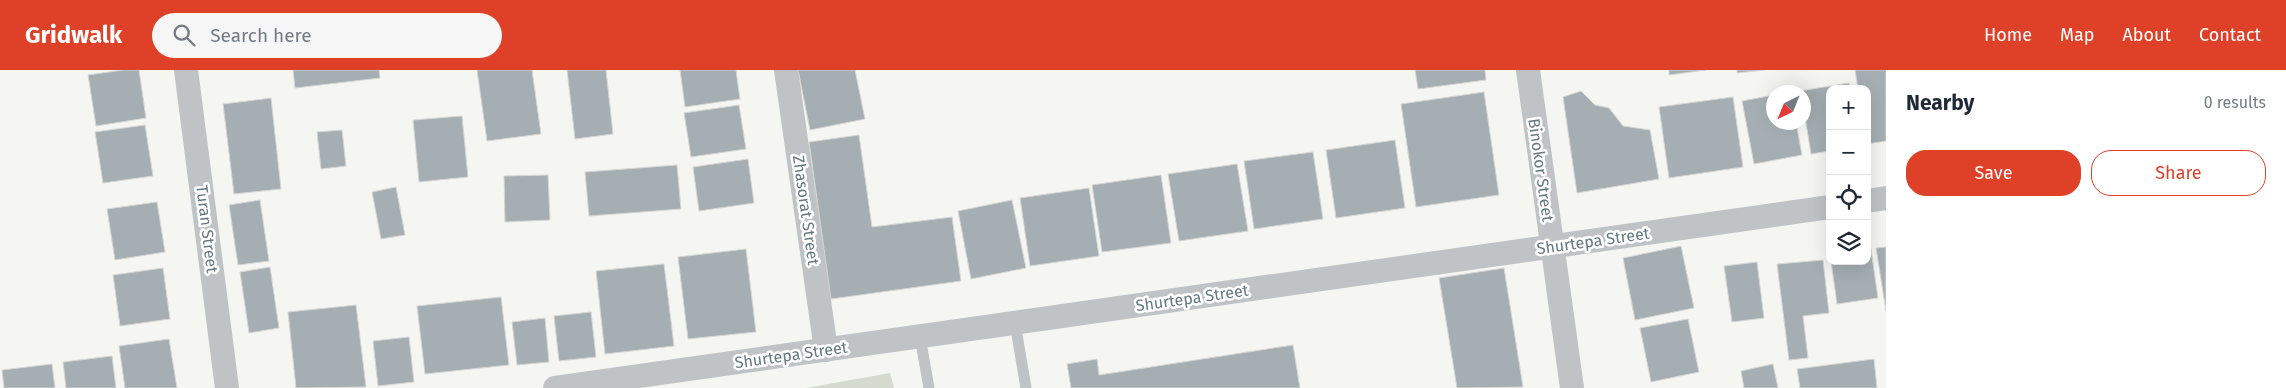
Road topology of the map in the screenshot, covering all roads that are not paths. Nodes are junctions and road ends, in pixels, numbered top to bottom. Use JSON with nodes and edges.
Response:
{"nodes":[{"id":1,"x":186,"y":70,"type":"edge"},
{"id":2,"x":786,"y":70,"type":"edge"},
{"id":3,"x":1528,"y":70,"type":"edge"},
{"id":4,"x":1886,"y":198,"type":"edge"},
{"id":5,"x":1871,"y":200,"type":"edge"},
{"id":6,"x":1826,"y":208,"type":"edge"},
{"id":7,"x":1552,"y":248,"type":"junction"},
{"id":8,"x":1016,"y":323,"type":"junction"},
{"id":9,"x":920,"y":337,"type":"junction"},
{"id":10,"x":826,"y":350,"type":"junction"},
{"id":11,"x":661,"y":381,"type":"edge"},
{"id":12,"x":227,"y":388,"type":"edge"},
{"id":13,"x":555,"y":388,"type":"edge"},
{"id":14,"x":929,"y":388,"type":"edge"},
{"id":15,"x":1026,"y":388,"type":"edge"},
{"id":16,"x":1572,"y":388,"type":"edge"}],
"edges":[{"from":1,"to":12,"type":"street","name":"Turan Street"},
{"from":2,"to":10,"type":"street","name":"Zhasorat Street"},
{"from":3,"to":7,"type":"street","name":"Binokor Street"},
{"from":4,"to":5,"type":"street"},
{"from":6,"to":7,"type":"street","name":"Shurtepa Street"},
{"from":7,"to":8,"type":"street","name":"Shurtepa Street"},
{"from":7,"to":16,"type":"street","name":"Binokor Street"},
{"from":8,"to":9,"type":"street","name":"Shurtepa Street"},
{"from":8,"to":15,"type":"lane"},
{"from":9,"to":10,"type":"street","name":"Shurtepa Street"},
{"from":9,"to":14,"type":"lane"},
{"from":10,"to":11,"type":"street","name":"Shurtepa Street"},
{"from":11,"to":13,"type":"street","name":"Shurtepa Street"}]}
